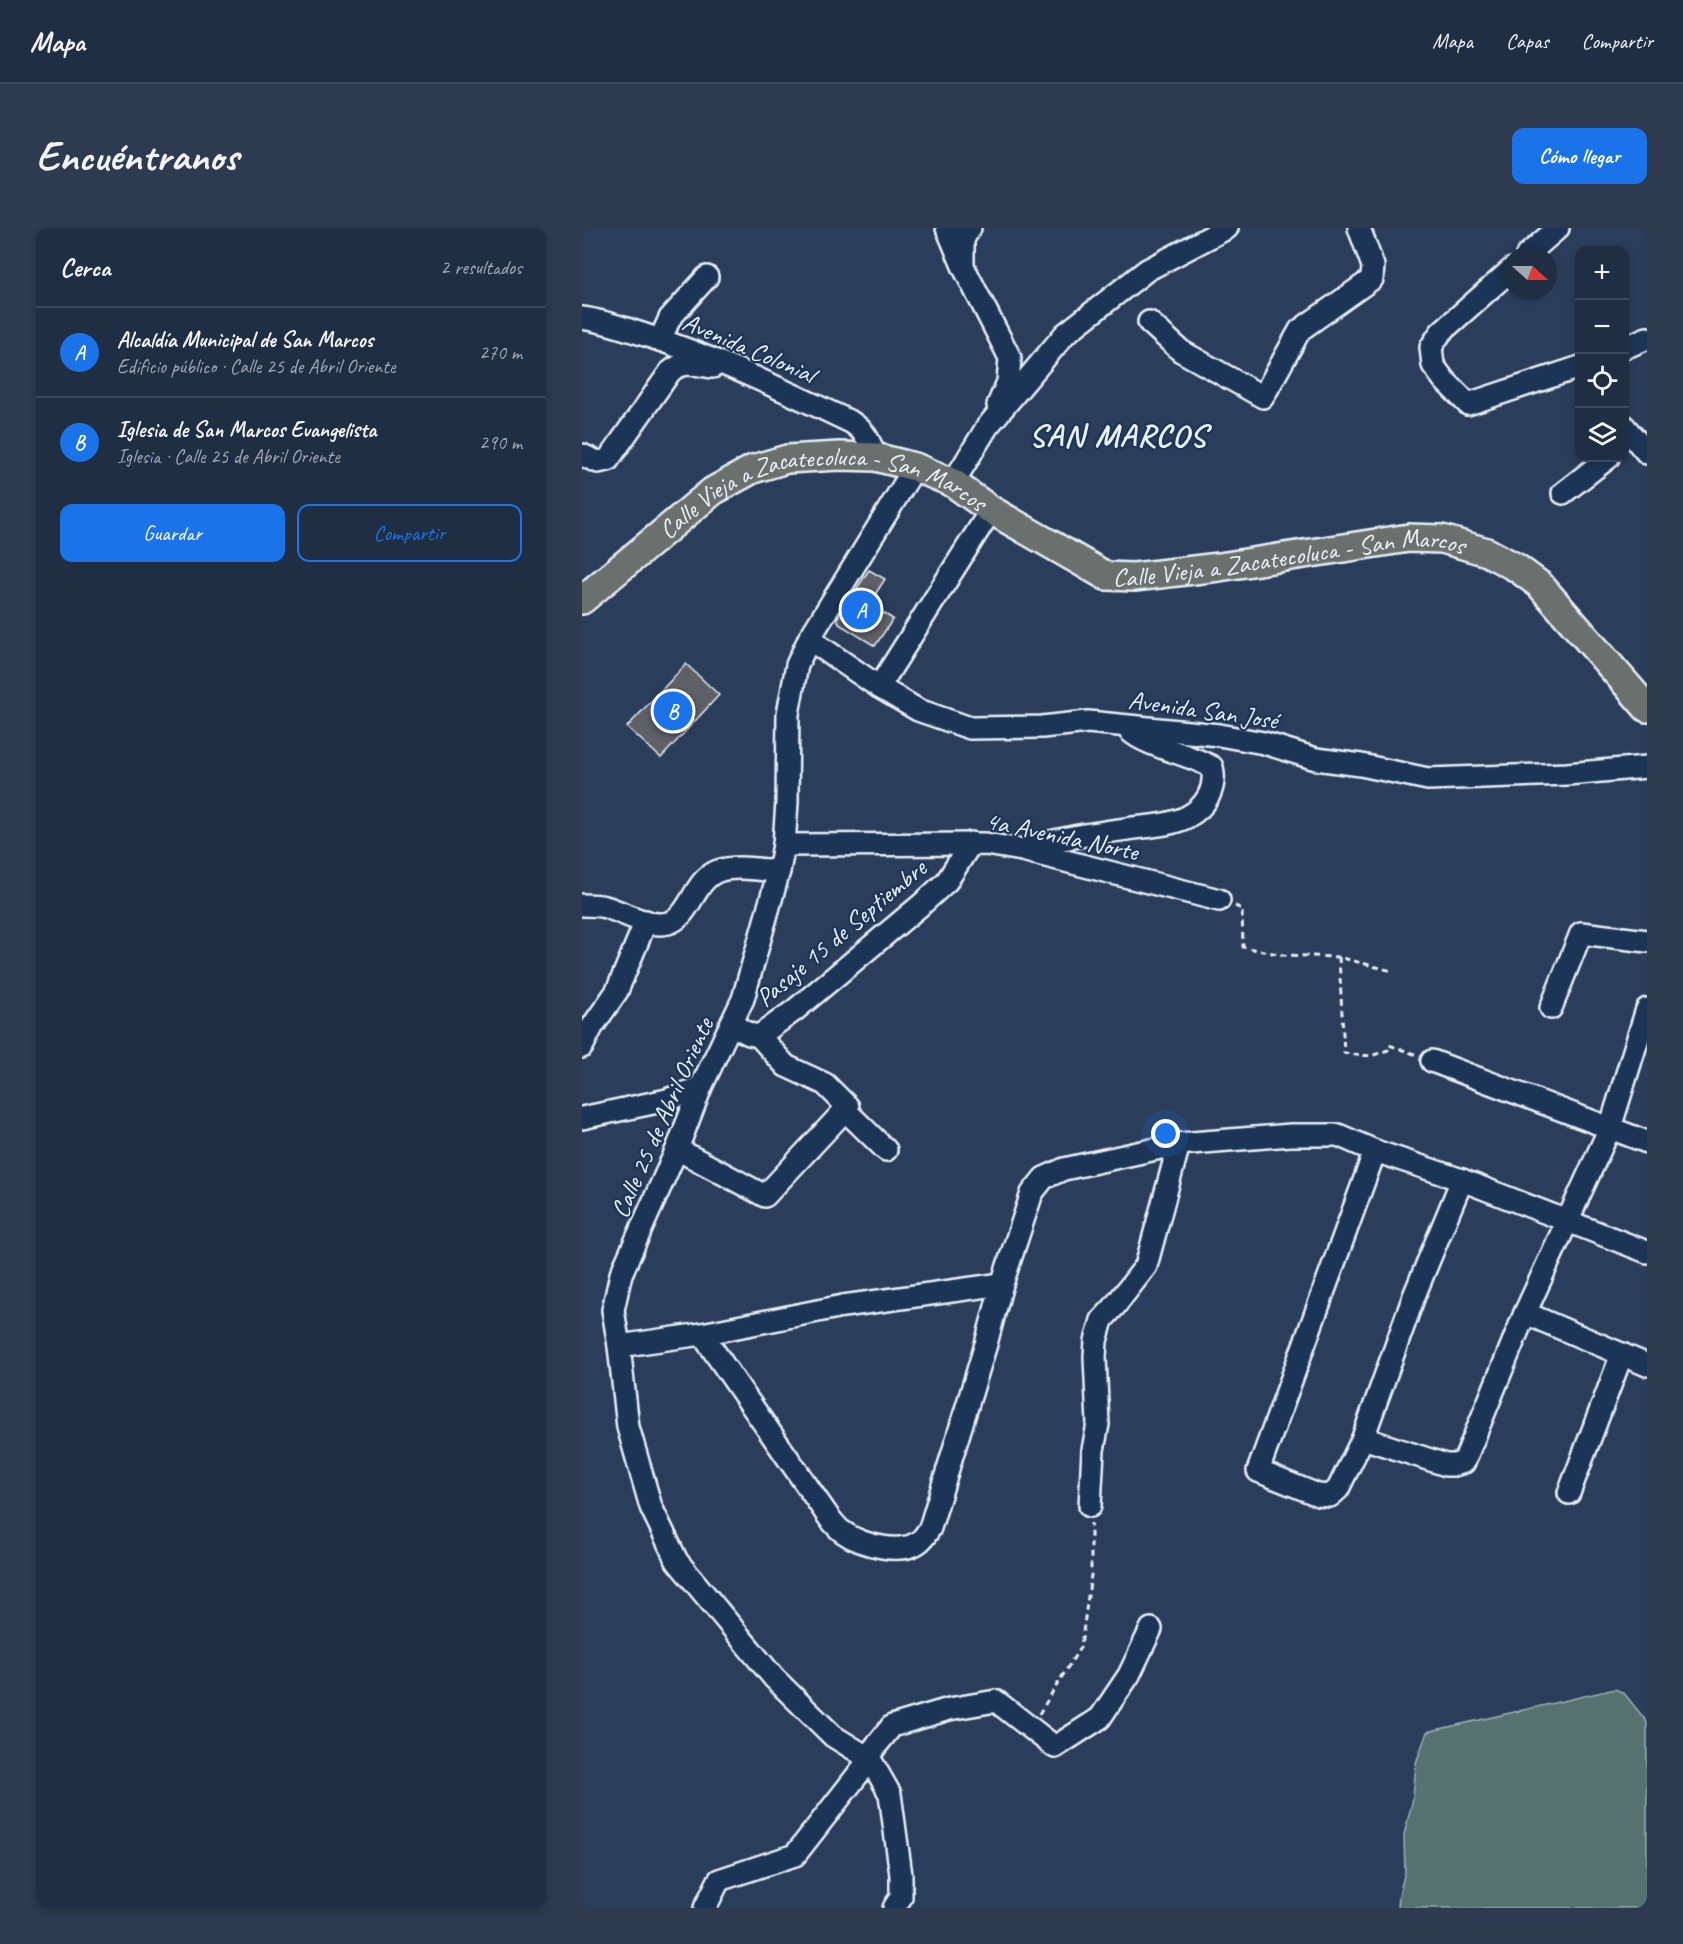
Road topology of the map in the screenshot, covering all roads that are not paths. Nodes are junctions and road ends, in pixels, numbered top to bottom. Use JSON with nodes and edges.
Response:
{"nodes":[{"id":1,"x":947,"y":228,"type":"edge"},
{"id":2,"x":970,"y":228,"type":"edge"},
{"id":3,"x":1227,"y":228,"type":"edge"},
{"id":4,"x":1359,"y":228,"type":"edge"},
{"id":5,"x":1558,"y":228,"type":"edge"},
{"id":6,"x":1537,"y":246,"type":"edge"},
{"id":7,"x":963,"y":266,"type":"junction"},
{"id":8,"x":707,"y":277,"type":"dead end"},
{"id":9,"x":1503,"y":277,"type":"edge"},
{"id":10,"x":582,"y":318,"type":"edge"},
{"id":11,"x":1149,"y":322,"type":"dead end"},
{"id":12,"x":1647,"y":338,"type":"edge"},
{"id":13,"x":660,"y":340,"type":"junction"},
{"id":14,"x":1629,"y":346,"type":"edge"},
{"id":15,"x":1575,"y":369,"type":"edge"},
{"id":16,"x":746,"y":373,"type":"junction"},
{"id":17,"x":987,"y":427,"type":"junction"},
{"id":18,"x":582,"y":455,"type":"edge"},
{"id":19,"x":875,"y":457,"type":"junction"},
{"id":20,"x":1603,"y":462,"type":"edge"},
{"id":21,"x":915,"y":467,"type":"junction"},
{"id":22,"x":953,"y":483,"type":"junction"},
{"id":23,"x":1563,"y":493,"type":"dead end"},
{"id":24,"x":992,"y":510,"type":"junction"},
{"id":25,"x":585,"y":594,"type":"edge"},
{"id":26,"x":809,"y":639,"type":"junction"},
{"id":27,"x":879,"y":687,"type":"junction"},
{"id":28,"x":1647,"y":708,"type":"edge"},
{"id":29,"x":1125,"y":726,"type":"junction"},
{"id":30,"x":1647,"y":767,"type":"edge"},
{"id":31,"x":971,"y":843,"type":"junction"},
{"id":32,"x":784,"y":845,"type":"junction"},
{"id":33,"x":1022,"y":850,"type":"junction"},
{"id":34,"x":779,"y":871,"type":"junction"},
{"id":35,"x":1219,"y":900,"type":"road end"},
{"id":36,"x":582,"y":905,"type":"edge"},
{"id":37,"x":646,"y":921,"type":"junction"},
{"id":38,"x":1647,"y":941,"type":"edge"},
{"id":39,"x":1551,"y":1008,"type":"dead end"},
{"id":40,"x":1647,"y":1009,"type":"edge"},
{"id":41,"x":732,"y":1025,"type":"junction"},
{"id":42,"x":759,"y":1036,"type":"junction"},
{"id":43,"x":582,"y":1047,"type":"edge"},
{"id":44,"x":1432,"y":1061,"type":"road end"},
{"id":45,"x":701,"y":1087,"type":"junction"},
{"id":46,"x":844,"y":1110,"type":"junction"},
{"id":47,"x":582,"y":1118,"type":"edge"},
{"id":48,"x":1611,"y":1128,"type":"junction"},
{"id":49,"x":1647,"y":1142,"type":"edge"},
{"id":50,"x":1179,"y":1144,"type":"junction"},
{"id":51,"x":677,"y":1149,"type":"junction"},
{"id":52,"x":886,"y":1150,"type":"dead end"},
{"id":53,"x":1375,"y":1151,"type":"junction"},
{"id":54,"x":1462,"y":1180,"type":"junction"},
{"id":55,"x":1568,"y":1223,"type":"junction"},
{"id":56,"x":1647,"y":1252,"type":"edge"},
{"id":57,"x":1002,"y":1284,"type":"junction"},
{"id":58,"x":1525,"y":1313,"type":"junction"},
{"id":59,"x":702,"y":1334,"type":"junction"},
{"id":60,"x":619,"y":1346,"type":"junction"},
{"id":61,"x":1622,"y":1354,"type":"junction"},
{"id":62,"x":1647,"y":1365,"type":"edge"},
{"id":63,"x":1363,"y":1438,"type":"junction"},
{"id":64,"x":1569,"y":1493,"type":"dead end"},
{"id":65,"x":1090,"y":1506,"type":"road end"},
{"id":66,"x":1151,"y":1629,"type":"dead end"},
{"id":67,"x":870,"y":1759,"type":"junction"},
{"id":68,"x":705,"y":1908,"type":"edge"},
{"id":69,"x":894,"y":1908,"type":"edge"}],
"edges":[{"from":1,"to":7,"type":"street"},
{"from":2,"to":7,"type":"street"},
{"from":3,"to":17,"type":"street"},
{"from":4,"to":11,"type":"street"},
{"from":5,"to":6,"type":"street"},
{"from":7,"to":17,"type":"street"},
{"from":8,"to":13,"type":"street"},
{"from":9,"to":15,"type":"street"},
{"from":10,"to":13,"type":"street","name":"Avenida Colonial"},
{"from":12,"to":14,"type":"street"},
{"from":13,"to":16,"type":"street","name":"Avenida Colonial"},
{"from":16,"to":18,"type":"street"},
{"from":16,"to":19,"type":"street","name":"Avenida Colonial"},
{"from":17,"to":22,"type":"street"},
{"from":19,"to":21,"type":"main road","name":"Calle Vieja a Zacatecoluca - San Marcos"},
{"from":19,"to":25,"type":"main road","name":"Calle Vieja a Zacatecoluca - San Marcos"},
{"from":20,"to":23,"type":"street"},
{"from":21,"to":22,"type":"main road","name":"Calle Vieja a Zacatecoluca - San Marcos"},
{"from":21,"to":26,"type":"street","name":"Calle 25 de Abril Oriente"},
{"from":22,"to":24,"type":"main road","name":"Calle Vieja a Zacatecoluca - San Marcos"},
{"from":24,"to":27,"type":"street"},
{"from":24,"to":28,"type":"main road","name":"Calle Vieja a Zacatecoluca - San Marcos"},
{"from":26,"to":27,"type":"street","name":"Avenida San José"},
{"from":26,"to":32,"type":"street","name":"Calle 25 de Abril Oriente"},
{"from":27,"to":29,"type":"street","name":"Avenida San José"},
{"from":29,"to":30,"type":"street","name":"Avenida San José"},
{"from":29,"to":33,"type":"street"},
{"from":31,"to":32,"type":"street","name":"4a Avenida Norte"},
{"from":31,"to":33,"type":"street","name":"4a Avenida Norte"},
{"from":31,"to":42,"type":"street","name":"Pasaje 15 de Septiembre"},
{"from":32,"to":34,"type":"street","name":"Calle 25 de Abril Oriente"},
{"from":33,"to":35,"type":"street","name":"4a Avenida Norte"},
{"from":34,"to":37,"type":"street"},
{"from":34,"to":41,"type":"street","name":"Calle 25 de Abril Oriente"},
{"from":36,"to":37,"type":"street"},
{"from":37,"to":43,"type":"street"},
{"from":38,"to":39,"type":"street"},
{"from":40,"to":48,"type":"street"},
{"from":41,"to":42,"type":"street","name":"Pasaje 15 de Septiembre"},
{"from":41,"to":45,"type":"street","name":"Calle 25 de Abril Oriente"},
{"from":42,"to":46,"type":"street"},
{"from":44,"to":48,"type":"street"},
{"from":45,"to":47,"type":"street"},
{"from":45,"to":51,"type":"street","name":"Calle 25 de Abril Oriente"},
{"from":46,"to":51,"type":"street"},
{"from":46,"to":52,"type":"street"},
{"from":48,"to":49,"type":"street"},
{"from":48,"to":55,"type":"street"},
{"from":50,"to":53,"type":"street"},
{"from":50,"to":57,"type":"street"},
{"from":50,"to":65,"type":"street"},
{"from":51,"to":60,"type":"street","name":"Calle 25 de Abril Oriente"},
{"from":53,"to":54,"type":"street"},
{"from":53,"to":63,"type":"street"},
{"from":54,"to":55,"type":"street"},
{"from":54,"to":63,"type":"street"},
{"from":55,"to":56,"type":"street"},
{"from":55,"to":58,"type":"street"},
{"from":57,"to":59,"type":"street"},
{"from":57,"to":59,"type":"street"},
{"from":58,"to":61,"type":"street"},
{"from":58,"to":63,"type":"street"},
{"from":59,"to":60,"type":"street"},
{"from":60,"to":67,"type":"street","name":"Calle 25 de Abril Oriente"},
{"from":61,"to":62,"type":"street"},
{"from":61,"to":64,"type":"street"},
{"from":66,"to":67,"type":"street"},
{"from":67,"to":68,"type":"street"},
{"from":67,"to":69,"type":"street","name":"Calle 25 de Abril Oriente"}]}
